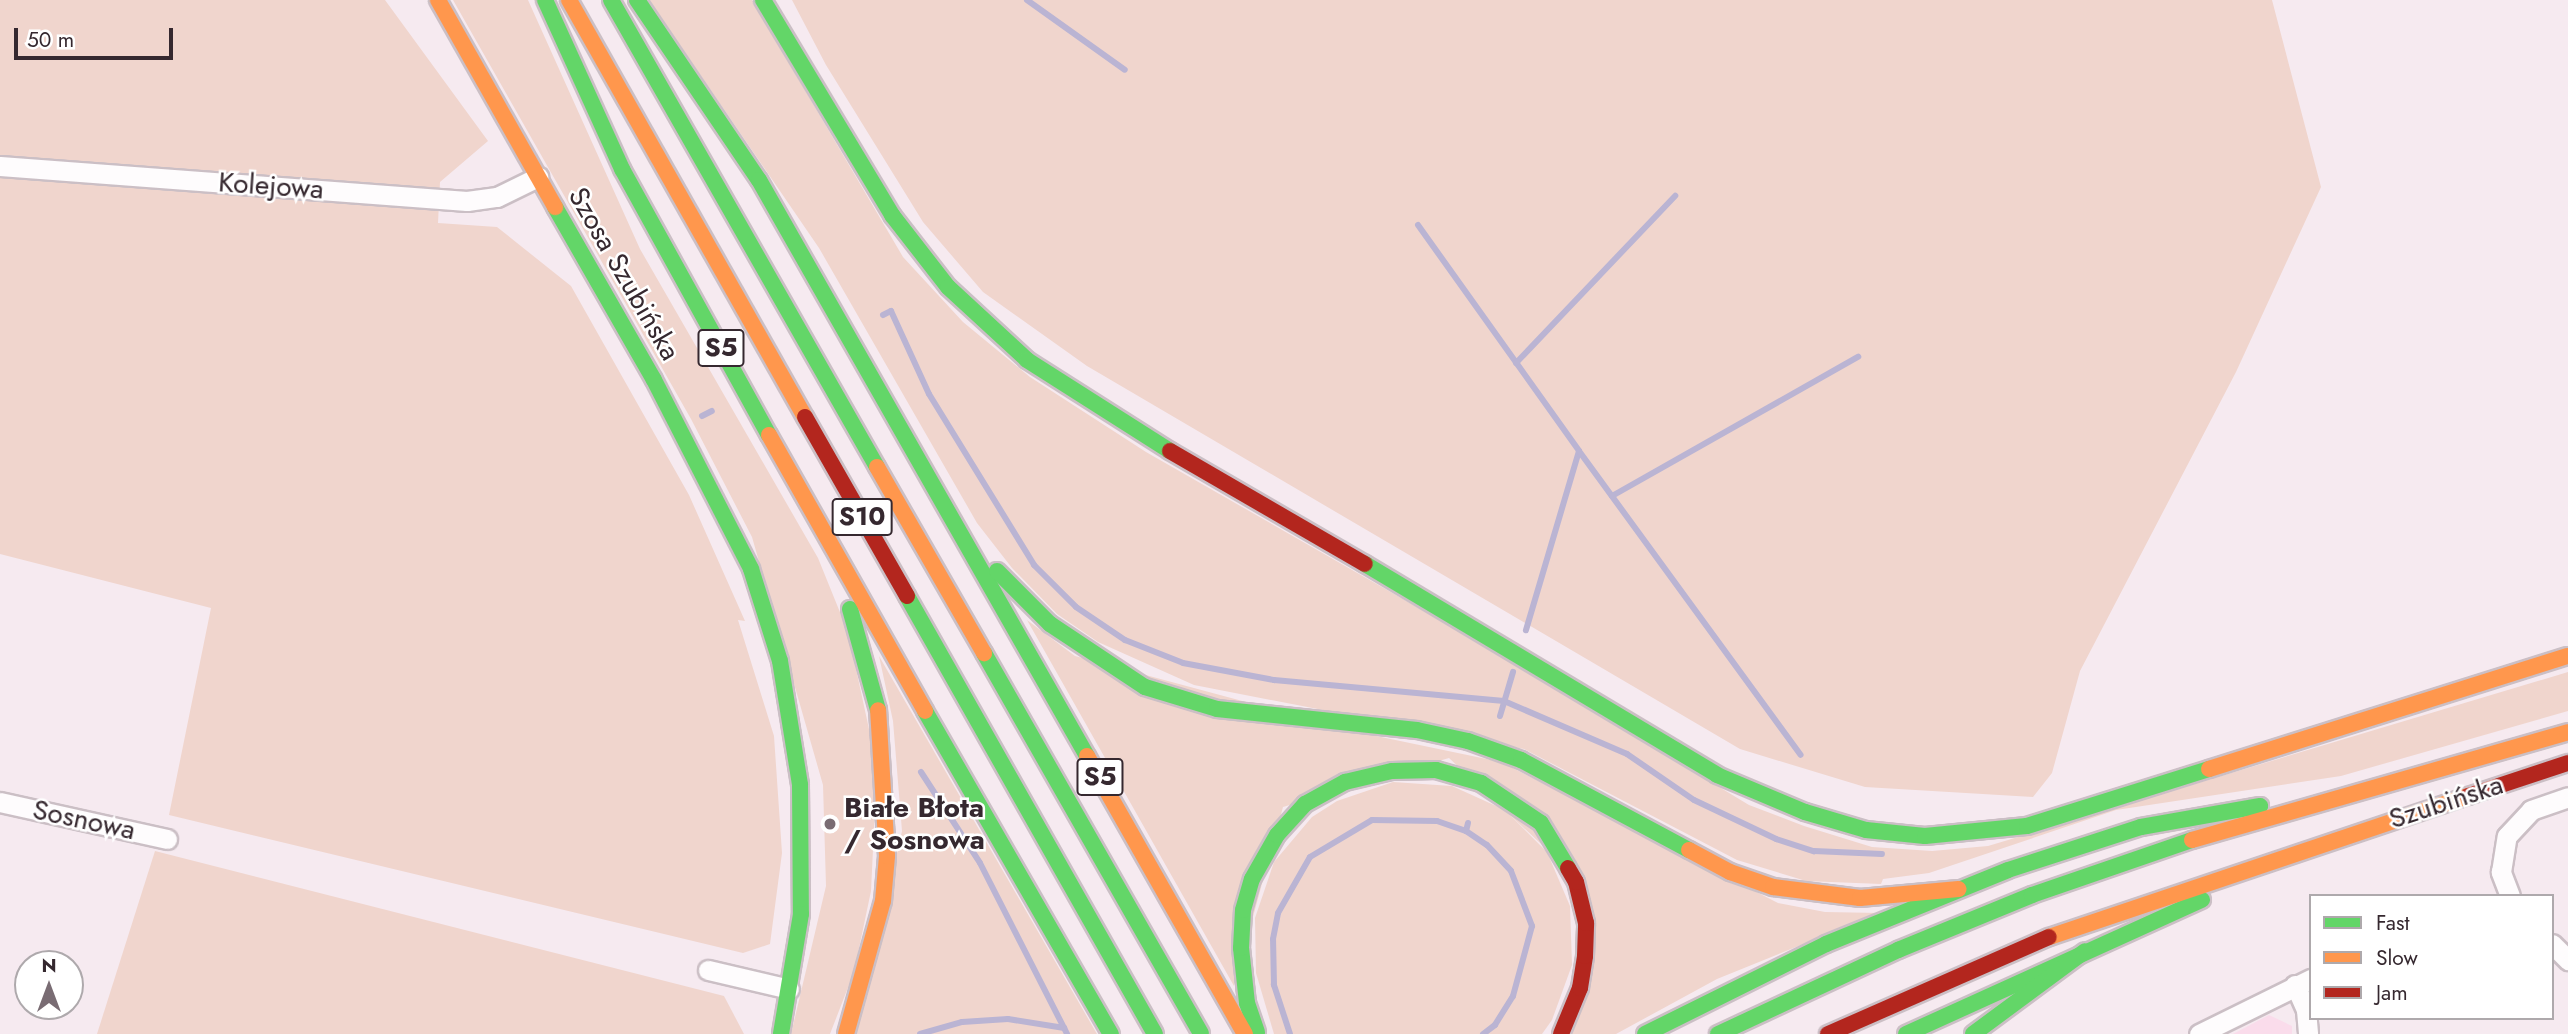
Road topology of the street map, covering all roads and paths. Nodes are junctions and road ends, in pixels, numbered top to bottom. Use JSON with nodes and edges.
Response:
{"nodes":[{"id":1,"x":438,"y":0,"type":"edge"},
{"id":2,"x":545,"y":0,"type":"edge"},
{"id":3,"x":569,"y":0,"type":"edge"},
{"id":4,"x":611,"y":0,"type":"edge"},
{"id":5,"x":637,"y":0,"type":"edge"},
{"id":6,"x":763,"y":0,"type":"edge"},
{"id":7,"x":0,"y":166,"type":"edge"},
{"id":8,"x":538,"y":177,"type":"junction"},
{"id":9,"x":955,"y":520,"type":"junction"},
{"id":10,"x":820,"y":528,"type":"junction"},
{"id":11,"x":2568,"y":656,"type":"edge"},
{"id":12,"x":2568,"y":732,"type":"edge"},
{"id":13,"x":2568,"y":763,"type":"edge"},
{"id":14,"x":2360,"y":794,"type":"junction"},
{"id":15,"x":2568,"y":797,"type":"edge"},
{"id":16,"x":0,"y":802,"type":"edge"},
{"id":17,"x":167,"y":838,"type":"dead end"},
{"id":18,"x":2323,"y":842,"type":"junction"},
{"id":19,"x":1959,"y":888,"type":"junction"},
{"id":20,"x":2509,"y":894,"type":"edge"},
{"id":21,"x":2554,"y":946,"type":"edge"},
{"id":22,"x":2085,"y":951,"type":"junction"},
{"id":23,"x":2568,"y":960,"type":"edge"},
{"id":24,"x":708,"y":970,"type":"dead end"},
{"id":25,"x":2303,"y":982,"type":"edge"},
{"id":26,"x":789,"y":989,"type":"junction"},
{"id":27,"x":781,"y":1034,"type":"edge"},
{"id":28,"x":846,"y":1034,"type":"edge"},
{"id":29,"x":1111,"y":1034,"type":"edge"},
{"id":30,"x":1156,"y":1034,"type":"edge"},
{"id":31,"x":1201,"y":1034,"type":"edge"},
{"id":32,"x":1245,"y":1034,"type":"edge"},
{"id":33,"x":1258,"y":1034,"type":"edge"},
{"id":34,"x":1561,"y":1034,"type":"edge"},
{"id":35,"x":1645,"y":1034,"type":"edge"},
{"id":36,"x":1718,"y":1034,"type":"edge"},
{"id":37,"x":1828,"y":1034,"type":"edge"},
{"id":38,"x":1906,"y":1034,"type":"edge"},
{"id":39,"x":1973,"y":1034,"type":"edge"},
{"id":40,"x":2199,"y":1034,"type":"edge"},
{"id":41,"x":2308,"y":1034,"type":"edge"}],
"edges":[{"from":1,"to":8,"type":"main road","name":"Szosa Szubińska"},
{"from":2,"to":10,"type":"main road","number":"S5"},
{"from":3,"to":30,"type":"main road","number":"S10"},
{"from":4,"to":31,"type":"main road","number":"S10"},
{"from":5,"to":9,"type":"main road","number":"S5"},
{"from":6,"to":11,"type":"main road"},
{"from":7,"to":8,"type":"street","name":"Kolejowa"},
{"from":8,"to":26,"type":"main road","name":"Szosa Szubińska"},
{"from":9,"to":19,"type":"main road"},
{"from":9,"to":32,"type":"main road","number":"S5"},
{"from":10,"to":28,"type":"main road","number":"S5"},
{"from":10,"to":29,"type":"main road"},
{"from":12,"to":14,"type":"main road","name":"Szubińska"},
{"from":13,"to":18,"type":"main road","name":"Szubińska"},
{"from":14,"to":19,"type":"main road"},
{"from":14,"to":36,"type":"main road"},
{"from":15,"to":20,"type":"street","name":"Szubińska"},
{"from":16,"to":17,"type":"street","name":"Sosnowa"},
{"from":18,"to":22,"type":"main road"},
{"from":18,"to":37,"type":"main road"},
{"from":19,"to":35,"type":"main road"},
{"from":21,"to":23,"type":"street"},
{"from":22,"to":38,"type":"main road"},
{"from":22,"to":39,"type":"main road"},
{"from":24,"to":26,"type":"street"},
{"from":25,"to":40,"type":"street"},
{"from":25,"to":41,"type":"street"},
{"from":26,"to":27,"type":"main road","name":"Szosa Szubińska"},
{"from":33,"to":34,"type":"main road"}]}
